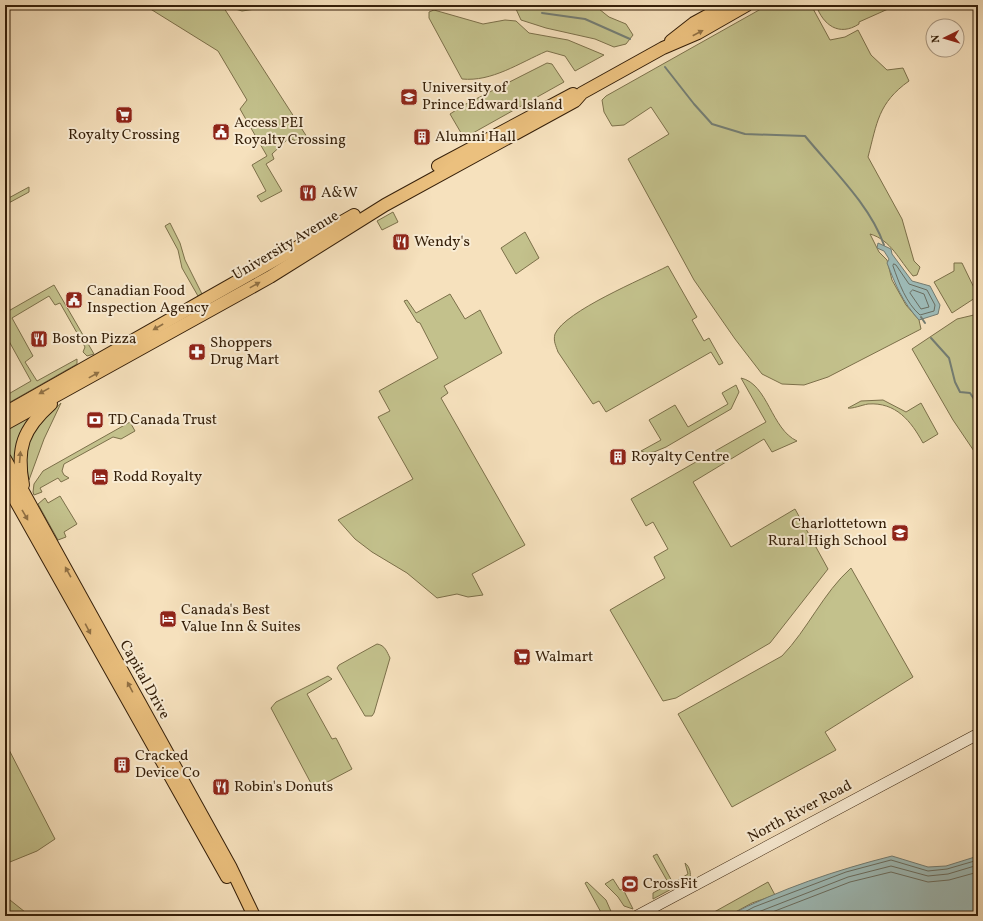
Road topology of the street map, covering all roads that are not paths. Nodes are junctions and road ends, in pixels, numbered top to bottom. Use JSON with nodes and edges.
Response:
{"nodes":[{"id":1,"x":727,"y":5,"type":"edge"},
{"id":2,"x":747,"y":5,"type":"edge"},
{"id":3,"x":663,"y":48,"type":"junction"},
{"id":4,"x":582,"y":93,"type":"junction"},
{"id":5,"x":67,"y":390,"type":"junction"},
{"id":6,"x":5,"y":413,"type":"edge"},
{"id":7,"x":5,"y":424,"type":"edge"},
{"id":8,"x":5,"y":459,"type":"edge"},
{"id":9,"x":5,"y":482,"type":"edge"},
{"id":10,"x":25,"y":496,"type":"junction"},
{"id":11,"x":978,"y":734,"type":"edge"},
{"id":12,"x":253,"y":916,"type":"edge"},
{"id":13,"x":637,"y":916,"type":"edge"}],
"edges":[{"from":1,"to":3,"type":"main road","name":"University Avenue"},
{"from":3,"to":2,"type":"main road","name":"University Avenue","one_way":true},
{"from":3,"to":4,"type":"main road","name":"University Avenue"},
{"from":5,"to":4,"type":"main road","name":"University Avenue","one_way":true},
{"from":4,"to":6,"type":"main road","name":"University Avenue","one_way":true},
{"from":5,"to":7,"type":"main road","name":"University Avenue"},
{"from":10,"to":5,"type":"main road","one_way":true},
{"from":8,"to":10,"type":"main road","name":"Capital Drive"},
{"from":9,"to":12,"type":"main road","name":"Capital Drive","one_way":true},
{"from":12,"to":10,"type":"main road","name":"Capital Drive","one_way":true},
{"from":11,"to":13,"type":"main road","name":"North River Road"}]}
